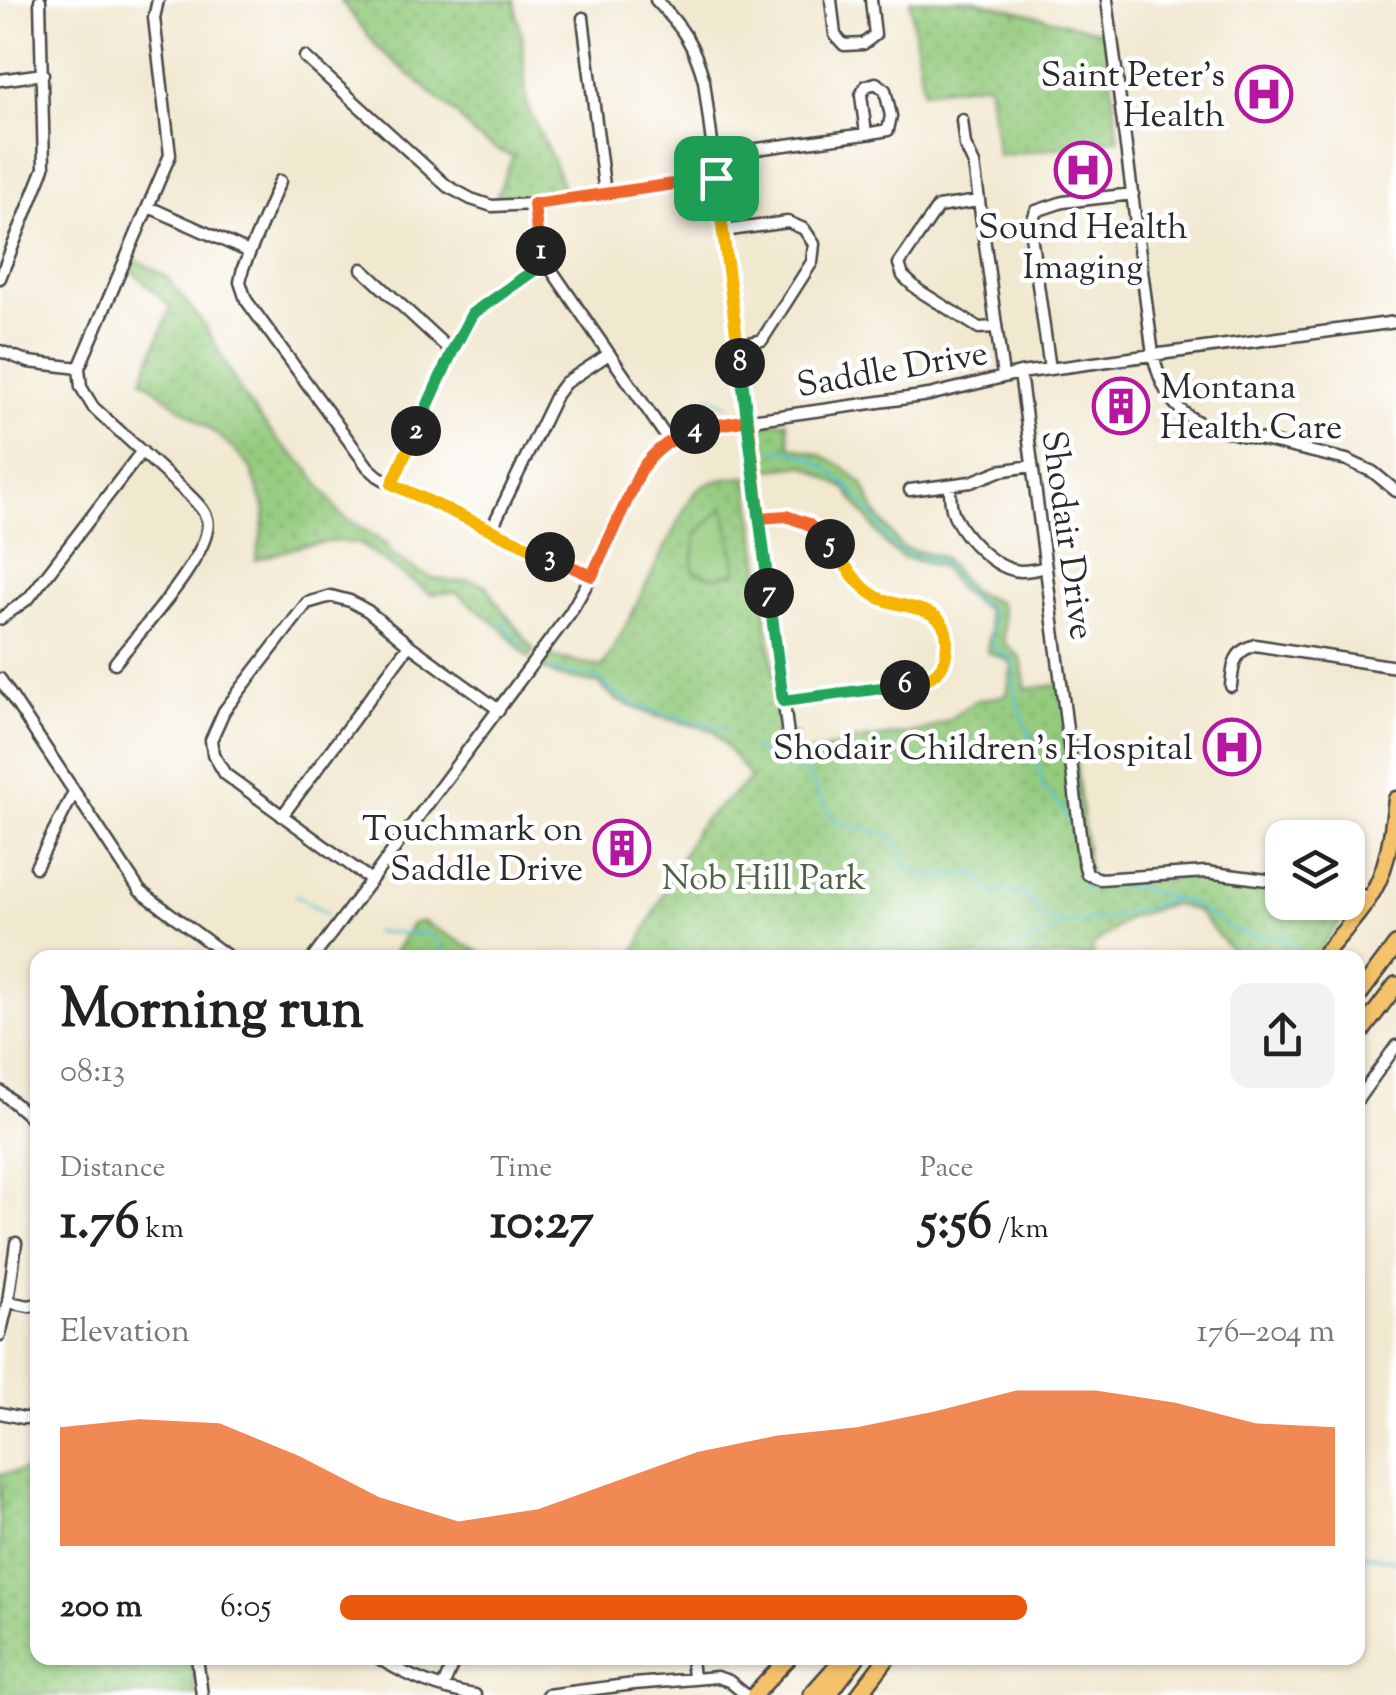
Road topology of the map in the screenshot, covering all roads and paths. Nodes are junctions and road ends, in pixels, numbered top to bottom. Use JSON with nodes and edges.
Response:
{"nodes":[{"id":1,"x":40,"y":0,"type":"edge"},
{"id":2,"x":158,"y":0,"type":"edge"},
{"id":3,"x":656,"y":0,"type":"edge"},
{"id":4,"x":831,"y":0,"type":"edge"},
{"id":5,"x":871,"y":0,"type":"edge"},
{"id":6,"x":1107,"y":0,"type":"edge"},
{"id":7,"x":583,"y":18,"type":"dead end"},
{"id":8,"x":304,"y":57,"type":"dead end"},
{"id":9,"x":42,"y":74,"type":"junction"},
{"id":10,"x":0,"y":80,"type":"edge"},
{"id":11,"x":962,"y":120,"type":"dead end"},
{"id":12,"x":866,"y":134,"type":"junction"},
{"id":13,"x":713,"y":155,"type":"junction"},
{"id":14,"x":716,"y":178,"type":"junction"},
{"id":15,"x":280,"y":181,"type":"dead end"},
{"id":16,"x":605,"y":194,"type":"junction"},
{"id":17,"x":1133,"y":194,"type":"junction"},
{"id":18,"x":978,"y":200,"type":"junction"},
{"id":19,"x":534,"y":204,"type":"junction"},
{"id":20,"x":149,"y":207,"type":"junction"},
{"id":21,"x":723,"y":231,"type":"junction"},
{"id":22,"x":249,"y":252,"type":"junction"},
{"id":23,"x":546,"y":262,"type":"junction"},
{"id":24,"x":362,"y":270,"type":"dead end"},
{"id":25,"x":0,"y":278,"type":"edge"},
{"id":26,"x":1396,"y":322,"type":"edge"},
{"id":27,"x":995,"y":327,"type":"junction"},
{"id":28,"x":737,"y":346,"type":"junction"},
{"id":29,"x":0,"y":351,"type":"edge"},
{"id":30,"x":452,"y":352,"type":"junction"},
{"id":31,"x":609,"y":354,"type":"junction"},
{"id":32,"x":1153,"y":355,"type":"junction"},
{"id":33,"x":79,"y":368,"type":"junction"},
{"id":34,"x":1050,"y":369,"type":"junction"},
{"id":35,"x":1020,"y":373,"type":"junction"},
{"id":36,"x":1003,"y":376,"type":"junction"},
{"id":37,"x":748,"y":420,"type":"junction"},
{"id":38,"x":669,"y":441,"type":"junction"},
{"id":39,"x":142,"y":451,"type":"junction"},
{"id":40,"x":1031,"y":466,"type":"junction"},
{"id":41,"x":392,"y":484,"type":"junction"},
{"id":42,"x":950,"y":485,"type":"junction"},
{"id":43,"x":910,"y":490,"type":"dead end"},
{"id":44,"x":1396,"y":491,"type":"edge"},
{"id":45,"x":760,"y":518,"type":"junction"},
{"id":46,"x":492,"y":530,"type":"junction"},
{"id":47,"x":1045,"y":568,"type":"junction"},
{"id":48,"x":592,"y":576,"type":"junction"},
{"id":49,"x":0,"y":619,"type":"edge"},
{"id":50,"x":409,"y":645,"type":"junction"},
{"id":51,"x":115,"y":663,"type":"dead end"},
{"id":52,"x":1396,"y":667,"type":"edge"},
{"id":53,"x":0,"y":679,"type":"edge"},
{"id":54,"x":1231,"y":686,"type":"dead end"},
{"id":55,"x":783,"y":701,"type":"junction"},
{"id":56,"x":500,"y":710,"type":"junction"},
{"id":57,"x":788,"y":735,"type":"dead end"},
{"id":58,"x":74,"y":792,"type":"junction"},
{"id":59,"x":1396,"y":799,"type":"edge"},
{"id":60,"x":282,"y":816,"type":"junction"},
{"id":61,"x":36,"y":867,"type":"dead end"},
{"id":62,"x":371,"y":880,"type":"junction"},
{"id":63,"x":1265,"y":880,"type":"edge"},
{"id":64,"x":1365,"y":896,"type":"edge"},
{"id":65,"x":1370,"y":897,"type":"junction"},
{"id":66,"x":1396,"y":945,"type":"edge"},
{"id":67,"x":219,"y":950,"type":"edge"},
{"id":68,"x":319,"y":950,"type":"edge"},
{"id":69,"x":1327,"y":950,"type":"edge"},
{"id":70,"x":1396,"y":985,"type":"edge"},
{"id":71,"x":1365,"y":987,"type":"edge"},
{"id":72,"x":1365,"y":1027,"type":"edge"},
{"id":73,"x":1396,"y":1046,"type":"edge"},
{"id":74,"x":1365,"y":1088,"type":"edge"},
{"id":75,"x":0,"y":1090,"type":"edge"},
{"id":76,"x":30,"y":1117,"type":"edge"},
{"id":77,"x":16,"y":1243,"type":"dead end"},
{"id":78,"x":8,"y":1302,"type":"junction"},
{"id":79,"x":30,"y":1306,"type":"edge"},
{"id":80,"x":0,"y":1334,"type":"edge"},
{"id":81,"x":0,"y":1413,"type":"edge"},
{"id":82,"x":30,"y":1418,"type":"edge"},
{"id":83,"x":198,"y":1665,"type":"edge"},
{"id":84,"x":390,"y":1665,"type":"edge"},
{"id":85,"x":452,"y":1665,"type":"edge"},
{"id":86,"x":692,"y":1665,"type":"edge"},
{"id":87,"x":782,"y":1665,"type":"edge"},
{"id":88,"x":838,"y":1665,"type":"edge"},
{"id":89,"x":851,"y":1665,"type":"edge"},
{"id":90,"x":883,"y":1665,"type":"edge"},
{"id":91,"x":693,"y":1678,"type":"junction"},
{"id":92,"x":443,"y":1687,"type":"junction"},
{"id":93,"x":202,"y":1695,"type":"edge"},
{"id":94,"x":475,"y":1695,"type":"edge"},
{"id":95,"x":548,"y":1695,"type":"edge"},
{"id":96,"x":746,"y":1695,"type":"edge"},
{"id":97,"x":754,"y":1695,"type":"edge"},
{"id":98,"x":811,"y":1695,"type":"edge"},
{"id":99,"x":828,"y":1695,"type":"edge"},
{"id":100,"x":862,"y":1695,"type":"edge"}],
"edges":[{"from":1,"to":9,"type":"street"},
{"from":2,"to":20,"type":"street"},
{"from":3,"to":13,"type":"street"},
{"from":4,"to":5,"type":"street"},
{"from":6,"to":17,"type":"street"},
{"from":7,"to":16,"type":"street"},
{"from":8,"to":19,"type":"street"},
{"from":9,"to":10,"type":"street"},
{"from":9,"to":25,"type":"street"},
{"from":11,"to":18,"type":"street"},
{"from":12,"to":12,"type":"street"},
{"from":12,"to":13,"type":"street"},
{"from":13,"to":14,"type":"street"},
{"from":14,"to":16,"type":"street"},
{"from":14,"to":21,"type":"street"},
{"from":15,"to":22,"type":"street"},
{"from":16,"to":19,"type":"street"},
{"from":17,"to":32,"type":"street"},
{"from":17,"to":34,"type":"street"},
{"from":18,"to":27,"type":"street"},
{"from":18,"to":27,"type":"street"},
{"from":19,"to":23,"type":"street"},
{"from":20,"to":22,"type":"street"},
{"from":20,"to":33,"type":"street"},
{"from":21,"to":28,"type":"street"},
{"from":21,"to":28,"type":"street"},
{"from":22,"to":41,"type":"street"},
{"from":23,"to":30,"type":"street"},
{"from":23,"to":31,"type":"street"},
{"from":24,"to":30,"type":"street"},
{"from":26,"to":32,"type":"street","name":"Saddle Drive"},
{"from":27,"to":36,"type":"street"},
{"from":28,"to":37,"type":"street"},
{"from":29,"to":33,"type":"street"},
{"from":30,"to":41,"type":"street"},
{"from":31,"to":38,"type":"street"},
{"from":31,"to":46,"type":"street"},
{"from":32,"to":34,"type":"street","name":"Saddle Drive"},
{"from":32,"to":44,"type":"street"},
{"from":33,"to":39,"type":"street"},
{"from":34,"to":35,"type":"street","name":"Saddle Drive"},
{"from":35,"to":36,"type":"street","name":"Saddle Drive"},
{"from":35,"to":40,"type":"street","name":"Shodair Drive"},
{"from":36,"to":37,"type":"street","name":"Saddle Drive"},
{"from":37,"to":38,"type":"street","name":"Saddle Drive"},
{"from":37,"to":45,"type":"street"},
{"from":38,"to":48,"type":"street"},
{"from":39,"to":49,"type":"street"},
{"from":39,"to":51,"type":"street"},
{"from":40,"to":42,"type":"street"},
{"from":40,"to":47,"type":"street","name":"Shodair Drive"},
{"from":41,"to":46,"type":"street"},
{"from":42,"to":43,"type":"street"},
{"from":42,"to":47,"type":"street"},
{"from":45,"to":55,"type":"street"},
{"from":45,"to":55,"type":"street"},
{"from":46,"to":48,"type":"street"},
{"from":47,"to":63,"type":"street","name":"Shodair Drive"},
{"from":48,"to":56,"type":"street"},
{"from":50,"to":56,"type":"street"},
{"from":50,"to":60,"type":"street"},
{"from":50,"to":60,"type":"street"},
{"from":52,"to":54,"type":"street"},
{"from":53,"to":58,"type":"street"},
{"from":55,"to":57,"type":"street"},
{"from":56,"to":62,"type":"street"},
{"from":58,"to":61,"type":"street"},
{"from":58,"to":67,"type":"street"},
{"from":59,"to":65,"type":"main road"},
{"from":60,"to":62,"type":"street"},
{"from":62,"to":68,"type":"street"},
{"from":64,"to":65,"type":"street"},
{"from":65,"to":69,"type":"main road"},
{"from":66,"to":71,"type":"highway"},
{"from":70,"to":72,"type":"highway"},
{"from":73,"to":74,"type":"street"},
{"from":75,"to":76,"type":"street"},
{"from":77,"to":78,"type":"street"},
{"from":78,"to":79,"type":"street"},
{"from":78,"to":80,"type":"street"},
{"from":81,"to":82,"type":"street"},
{"from":83,"to":93,"type":"street"},
{"from":84,"to":92,"type":"street"},
{"from":85,"to":92,"type":"street"},
{"from":86,"to":91,"type":"street"},
{"from":87,"to":97,"type":"main road"},
{"from":88,"to":98,"type":"highway"},
{"from":89,"to":99,"type":"highway"},
{"from":90,"to":100,"type":"highway"},
{"from":91,"to":95,"type":"street"},
{"from":91,"to":96,"type":"street"},
{"from":92,"to":94,"type":"street"}]}
